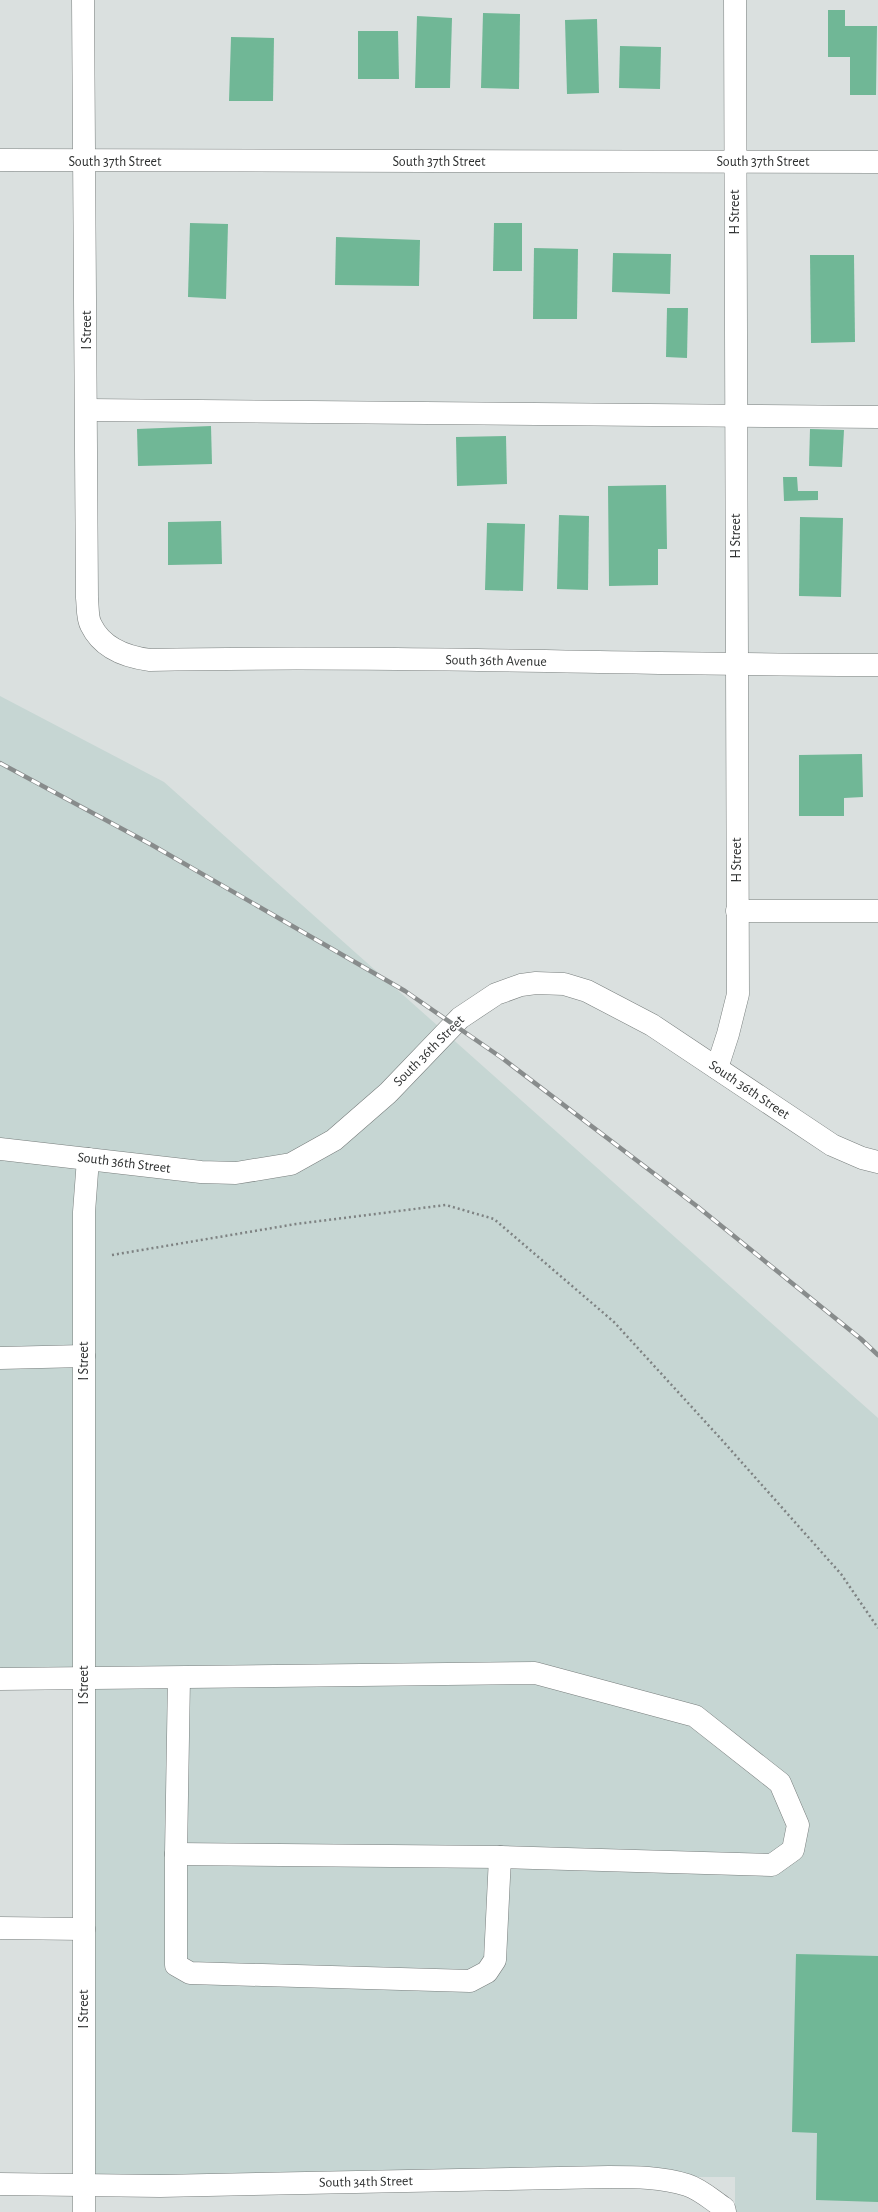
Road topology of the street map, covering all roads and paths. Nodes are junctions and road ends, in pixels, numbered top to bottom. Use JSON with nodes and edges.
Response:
{"nodes":[{"id":1,"x":83,"y":0,"type":"edge"},
{"id":2,"x":735,"y":0,"type":"edge"},
{"id":3,"x":0,"y":160,"type":"edge"},
{"id":4,"x":83,"y":162,"type":"junction"},
{"id":5,"x":735,"y":162,"type":"junction"},
{"id":6,"x":878,"y":162,"type":"edge"},
{"id":7,"x":86,"y":410,"type":"junction"},
{"id":8,"x":735,"y":417,"type":"junction"},
{"id":9,"x":878,"y":417,"type":"edge"},
{"id":10,"x":115,"y":650,"type":"joint"},
{"id":11,"x":736,"y":665,"type":"junction"},
{"id":12,"x":878,"y":665,"type":"edge"},
{"id":13,"x":737,"y":911,"type":"junction"},
{"id":14,"x":878,"y":911,"type":"edge"},
{"id":15,"x":716,"y":1068,"type":"junction"},
{"id":16,"x":0,"y":1149,"type":"edge"},
{"id":17,"x":88,"y":1159,"type":"junction"},
{"id":18,"x":878,"y":1162,"type":"edge"},
{"id":19,"x":84,"y":1260,"type":"junction"},
{"id":20,"x":84,"y":1356,"type":"junction"},
{"id":21,"x":0,"y":1358,"type":"edge"},
{"id":22,"x":878,"y":1628,"type":"edge"},
{"id":23,"x":179,"y":1678,"type":"junction"},
{"id":24,"x":0,"y":1679,"type":"edge"},
{"id":25,"x":84,"y":1679,"type":"junction"},
{"id":26,"x":176,"y":1854,"type":"junction"},
{"id":27,"x":500,"y":1857,"type":"junction"},
{"id":28,"x":0,"y":1928,"type":"edge"},
{"id":29,"x":84,"y":1929,"type":"junction"},
{"id":30,"x":0,"y":2184,"type":"edge"},
{"id":31,"x":84,"y":2184,"type":"junction"},
{"id":32,"x":724,"y":2210,"type":"edge"},
{"id":33,"x":84,"y":2212,"type":"edge"}],
"edges":[{"from":1,"to":4,"type":"street","name":"I Street"},
{"from":2,"to":5,"type":"street","name":"H Street"},
{"from":3,"to":4,"type":"street","name":"South 37th Street"},
{"from":4,"to":5,"type":"street","name":"South 37th Street"},
{"from":4,"to":7,"type":"street","name":"I Street"},
{"from":5,"to":6,"type":"street","name":"South 37th Street"},
{"from":5,"to":8,"type":"street","name":"H Street"},
{"from":7,"to":8,"type":"street"},
{"from":7,"to":10,"type":"street","name":"I Street"},
{"from":8,"to":9,"type":"street"},
{"from":8,"to":11,"type":"street","name":"H Street"},
{"from":10,"to":11,"type":"street","name":"South 36th Avenue"},
{"from":11,"to":12,"type":"street","name":"South 36th Avenue"},
{"from":11,"to":13,"type":"street","name":"H Street"},
{"from":13,"to":14,"type":"street"},
{"from":13,"to":15,"type":"street","name":"H Street"},
{"from":15,"to":17,"type":"street","name":"South 36th Street"},
{"from":15,"to":18,"type":"street","name":"South 36th Street"},
{"from":16,"to":17,"type":"street","name":"South 36th Street"},
{"from":17,"to":19,"type":"street","name":"I Street"},
{"from":19,"to":20,"type":"street","name":"I Street"},
{"from":19,"to":22,"type":"path"},
{"from":20,"to":21,"type":"street"},
{"from":20,"to":25,"type":"street","name":"I Street"},
{"from":23,"to":25,"type":"street"},
{"from":23,"to":26,"type":"street"},
{"from":23,"to":27,"type":"street"},
{"from":24,"to":25,"type":"street"},
{"from":25,"to":29,"type":"street","name":"I Street"},
{"from":26,"to":27,"type":"street"},
{"from":26,"to":27,"type":"street"},
{"from":28,"to":29,"type":"street"},
{"from":29,"to":31,"type":"street","name":"I Street"},
{"from":30,"to":31,"type":"street","name":"South 34th Street"},
{"from":31,"to":32,"type":"street","name":"South 34th Street"},
{"from":31,"to":33,"type":"street","name":"I Street"}]}
